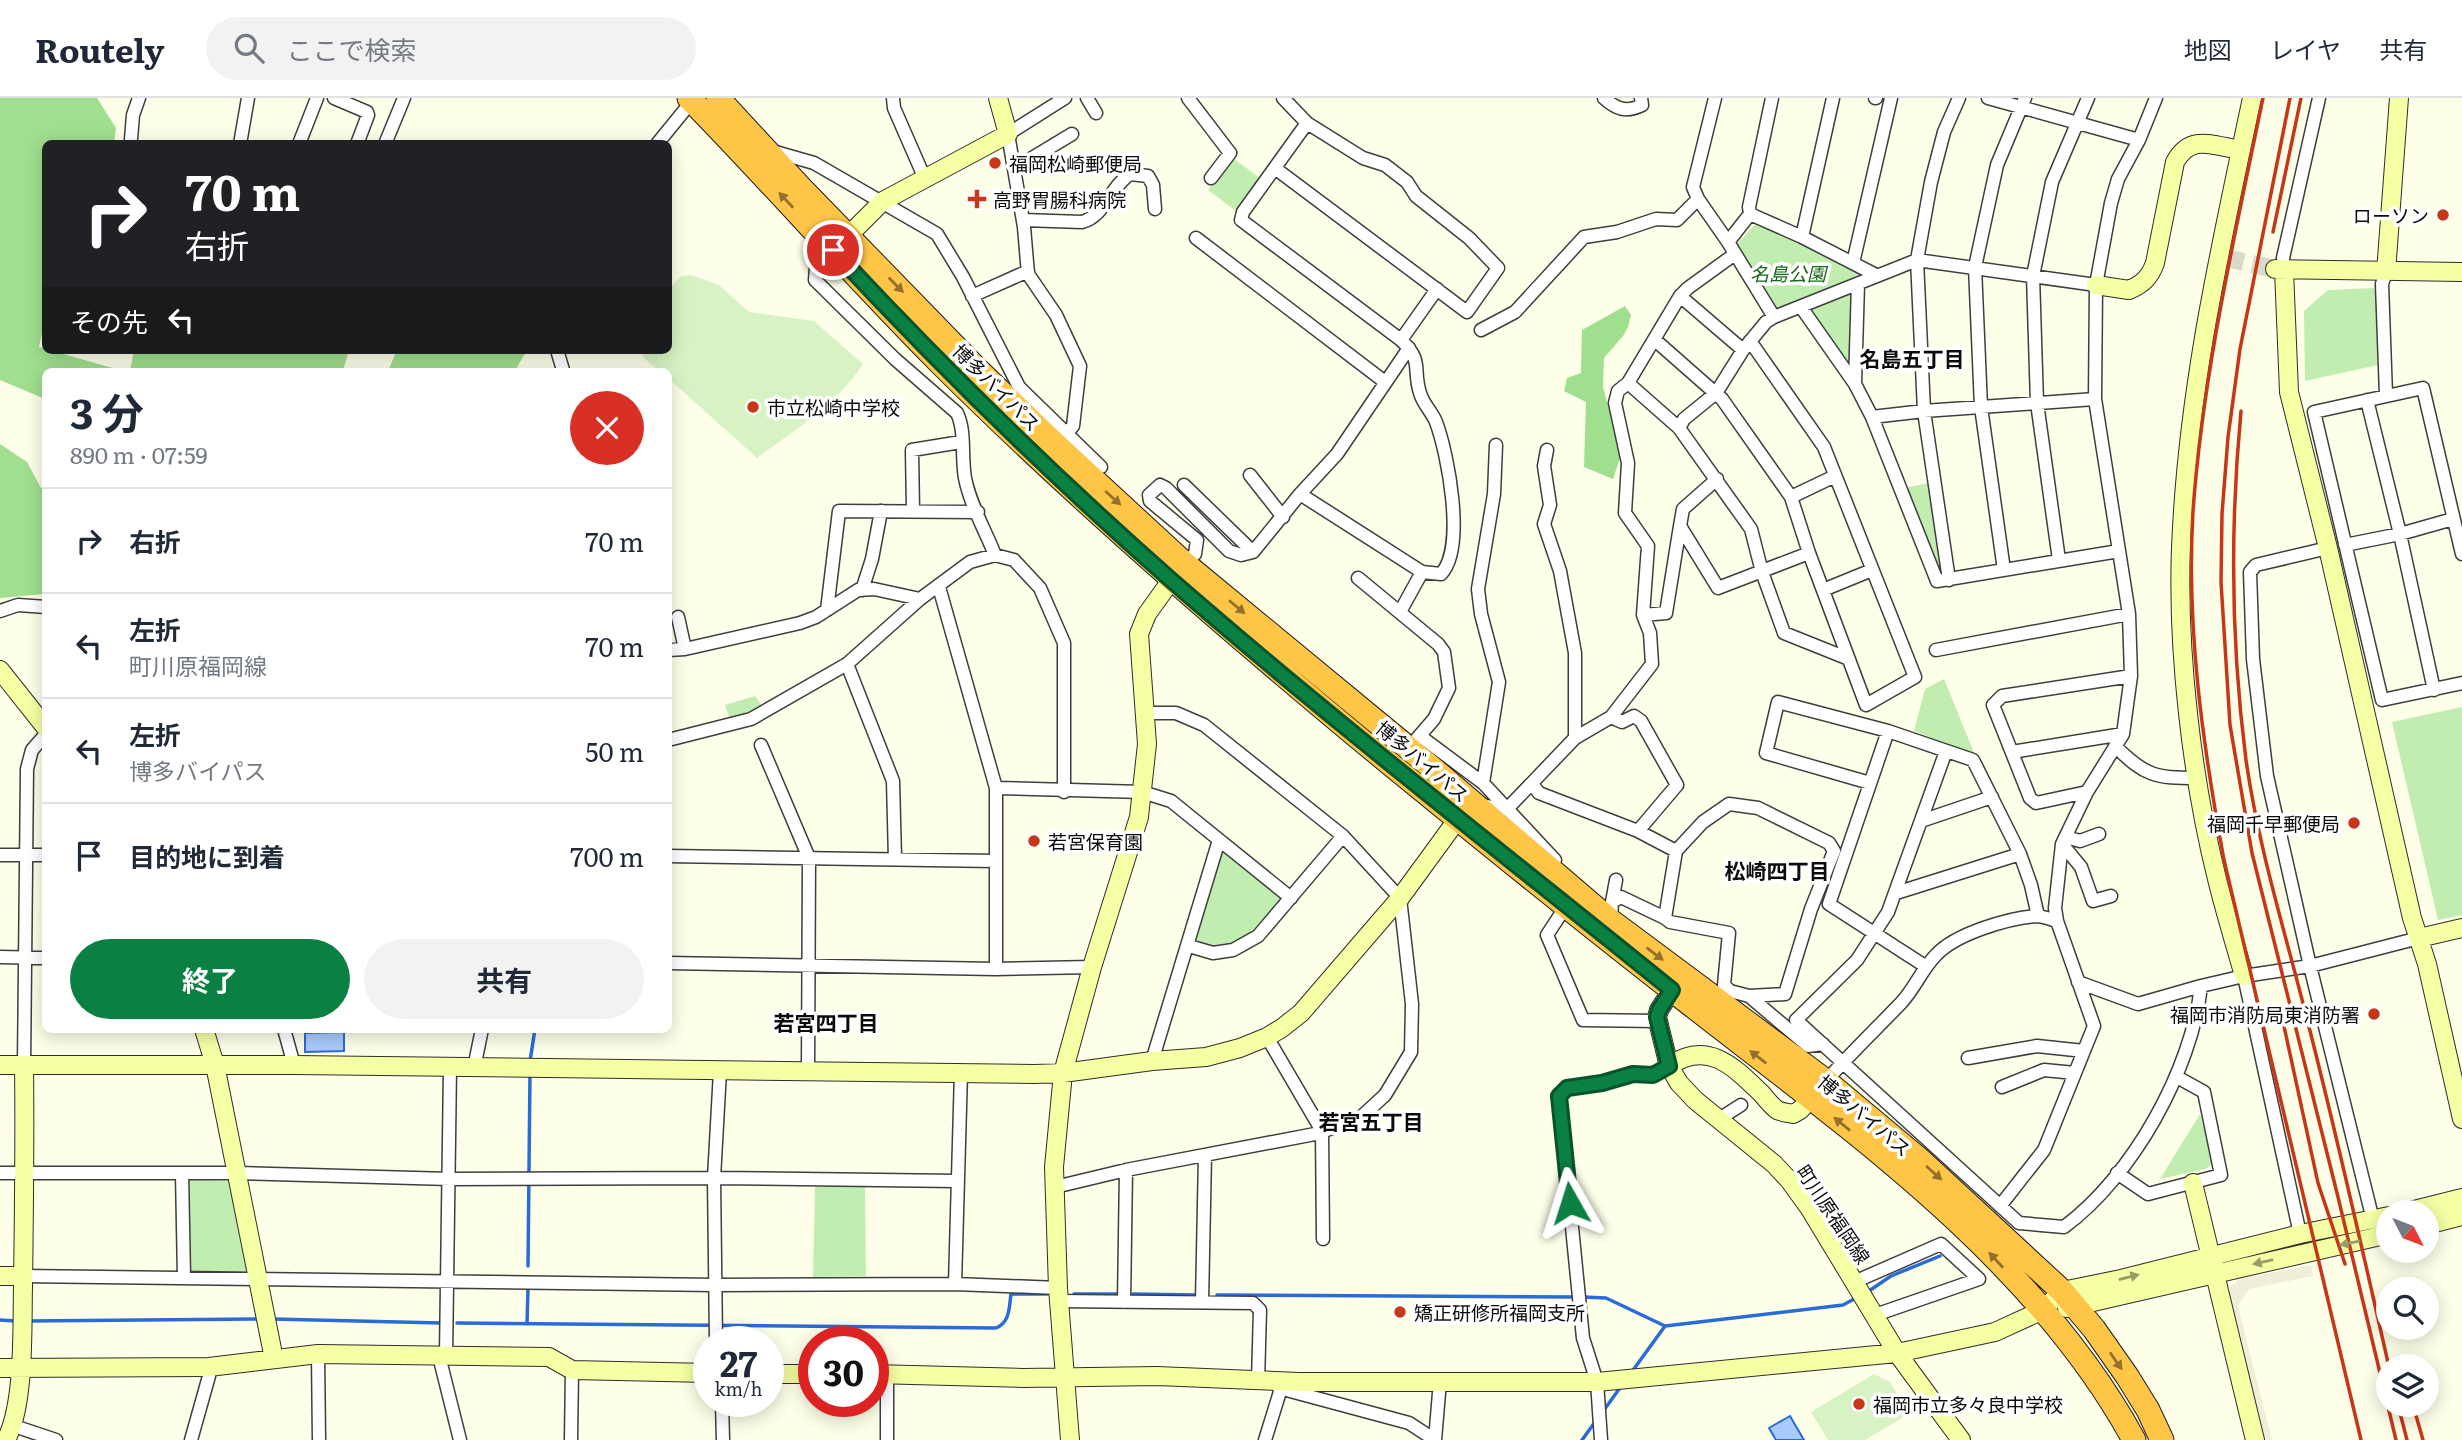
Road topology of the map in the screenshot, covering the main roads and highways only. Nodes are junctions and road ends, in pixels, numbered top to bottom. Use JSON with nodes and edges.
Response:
{"nodes":[{"id":1,"x":718,"y":98,"type":"edge"},
{"id":2,"x":691,"y":100,"type":"edge"},
{"id":3,"x":840,"y":243,"type":"junction"},
{"id":4,"x":1178,"y":571,"type":"junction"},
{"id":5,"x":1470,"y":800,"type":"junction"},
{"id":6,"x":1819,"y":1090,"type":"junction"},
{"id":7,"x":2134,"y":1440,"type":"edge"},
{"id":8,"x":2162,"y":1440,"type":"edge"}],
"edges":[{"from":1,"to":3,"type":"highway","name":"博多バイパス"},
{"from":3,"to":2,"type":"highway","name":"博多バイパス","one_way":true},
{"from":3,"to":4,"type":"highway","name":"博多バイパス","one_way":true},
{"from":3,"to":4,"type":"highway","name":"博多バイパス"},
{"from":4,"to":5,"type":"highway","name":"博多バイパス"},
{"from":4,"to":5,"type":"highway","name":"博多バイパス","one_way":true},
{"from":5,"to":6,"type":"highway","name":"博多バイパス","one_way":true},
{"from":6,"to":5,"type":"highway","name":"博多バイパス","one_way":true},
{"from":7,"to":6,"type":"highway","name":"博多バイパス","one_way":true},
{"from":6,"to":8,"type":"highway","name":"博多バイパス","one_way":true}]}
